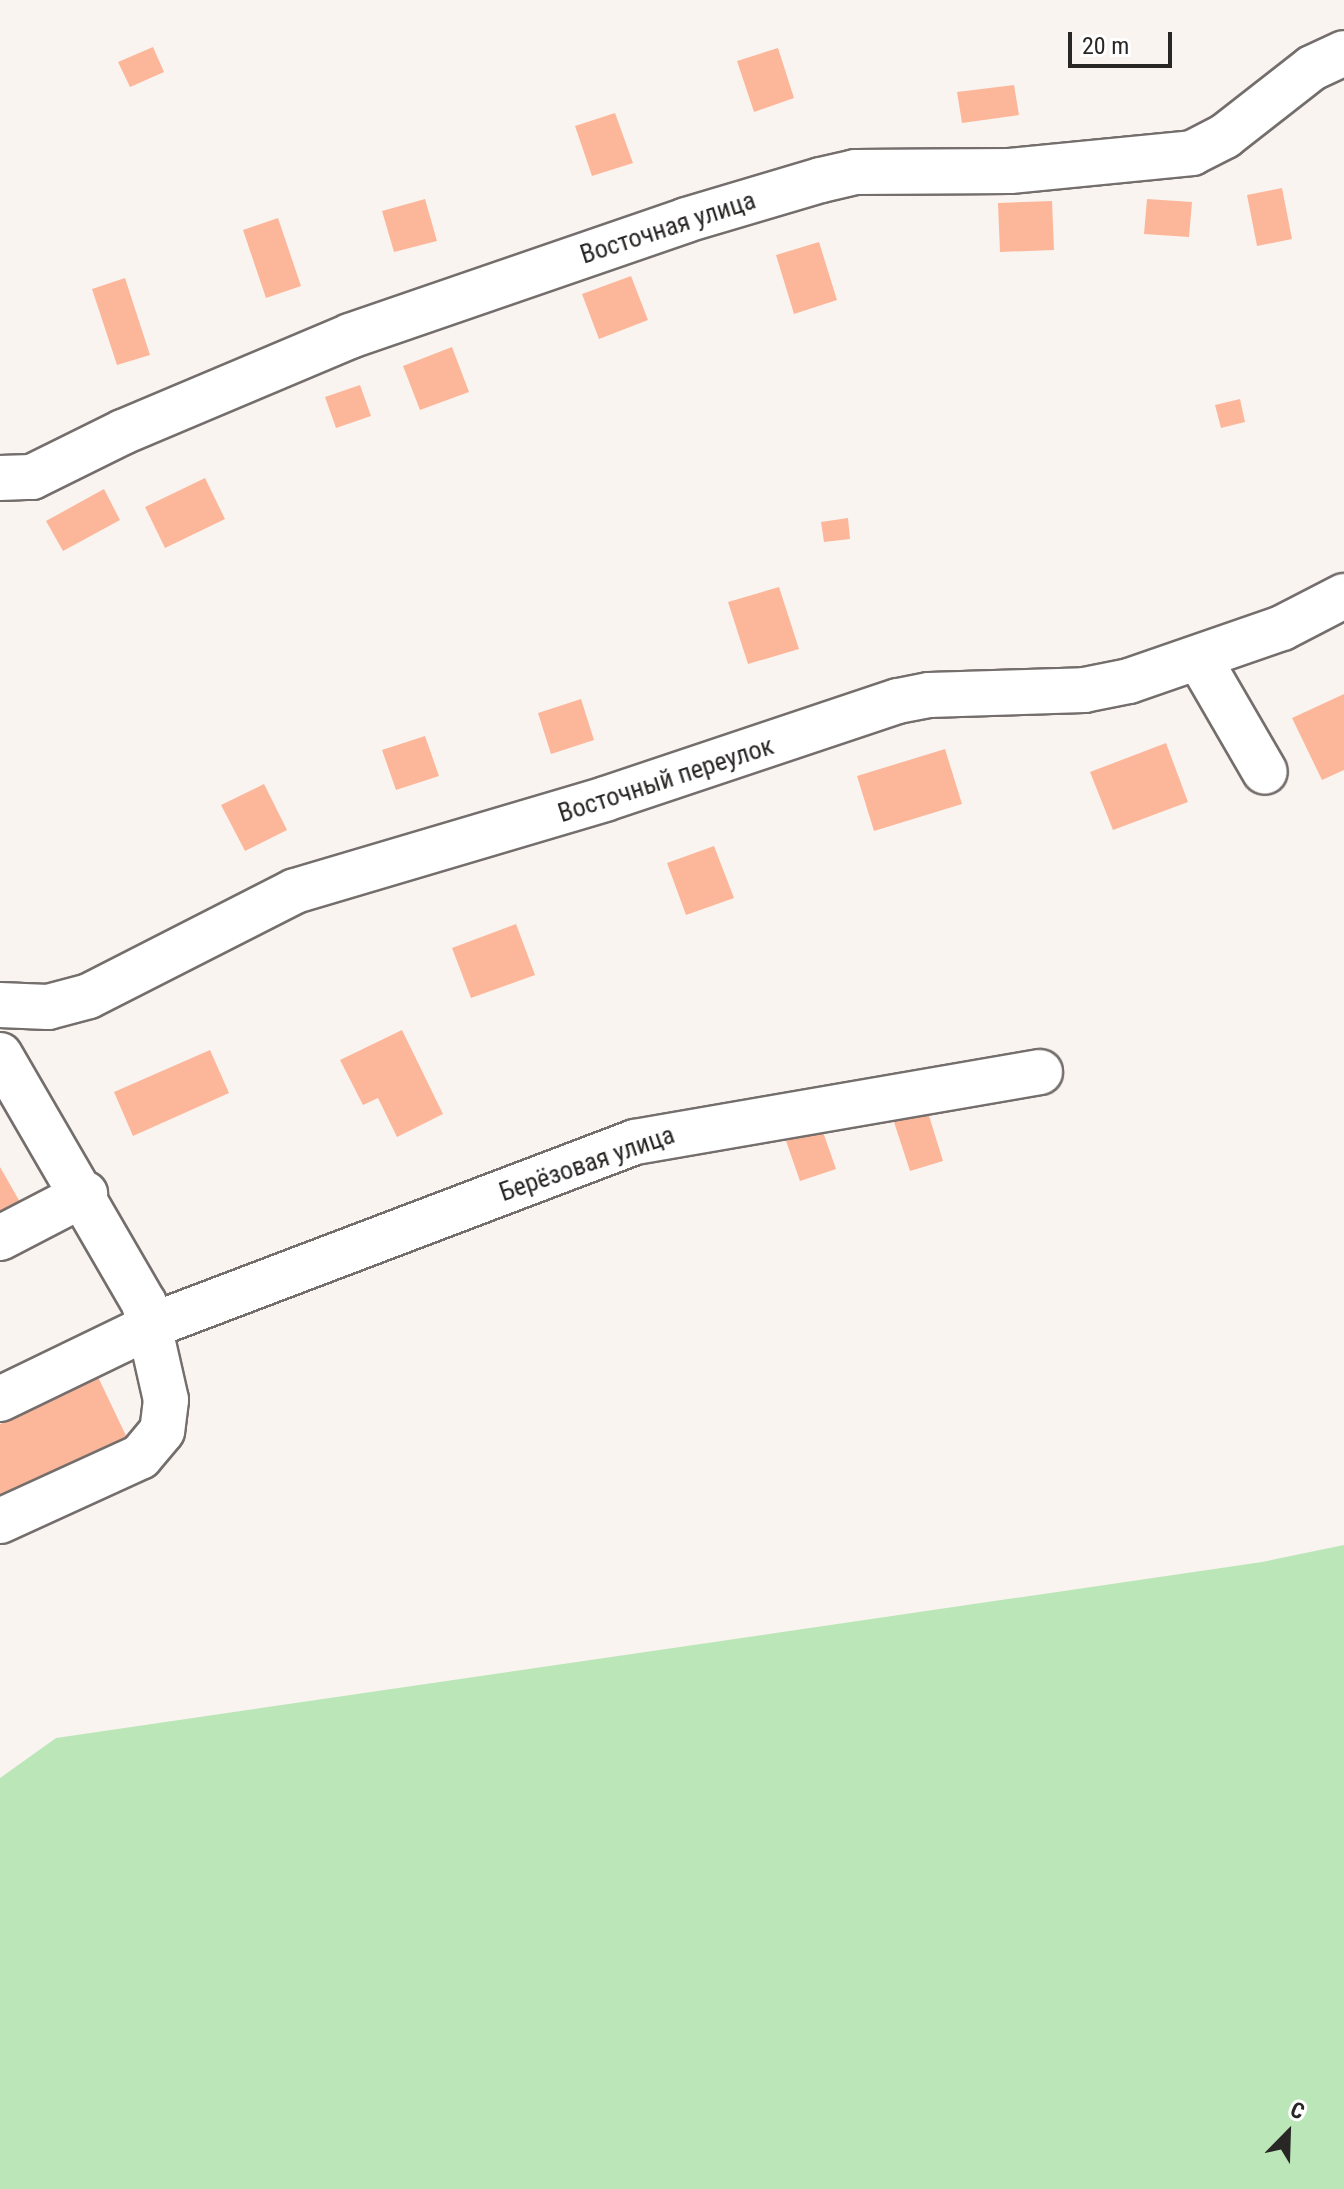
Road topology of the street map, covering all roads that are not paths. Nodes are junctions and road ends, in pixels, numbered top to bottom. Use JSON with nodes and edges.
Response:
{"nodes":[{"id":1,"x":1344,"y":53,"type":"edge"},
{"id":2,"x":0,"y":478,"type":"edge"},
{"id":3,"x":1344,"y":596,"type":"edge"},
{"id":4,"x":1200,"y":660,"type":"junction"},
{"id":5,"x":1265,"y":772,"type":"dead end"},
{"id":6,"x":0,"y":1005,"type":"edge"},
{"id":7,"x":0,"y":1055,"type":"edge"},
{"id":8,"x":1040,"y":1072,"type":"dead end"},
{"id":9,"x":14,"y":1108,"type":"edge"},
{"id":10,"x":85,"y":1194,"type":"junction"},
{"id":11,"x":0,"y":1238,"type":"edge"},
{"id":12,"x":153,"y":1325,"type":"junction"},
{"id":13,"x":0,"y":1399,"type":"edge"},
{"id":14,"x":0,"y":1521,"type":"edge"}],
"edges":[{"from":1,"to":2,"type":"street","name":"Восточная улица"},
{"from":3,"to":4,"type":"street","name":"Восточный переулок"},
{"from":4,"to":5,"type":"street"},
{"from":4,"to":6,"type":"street","name":"Восточный переулок"},
{"from":7,"to":9,"type":"street"},
{"from":8,"to":12,"type":"street","name":"Берёзовая улица"},
{"from":9,"to":10,"type":"street"},
{"from":10,"to":11,"type":"street"},
{"from":10,"to":12,"type":"street"},
{"from":12,"to":13,"type":"street","name":"Берёзовая улица"},
{"from":12,"to":14,"type":"street"}]}
